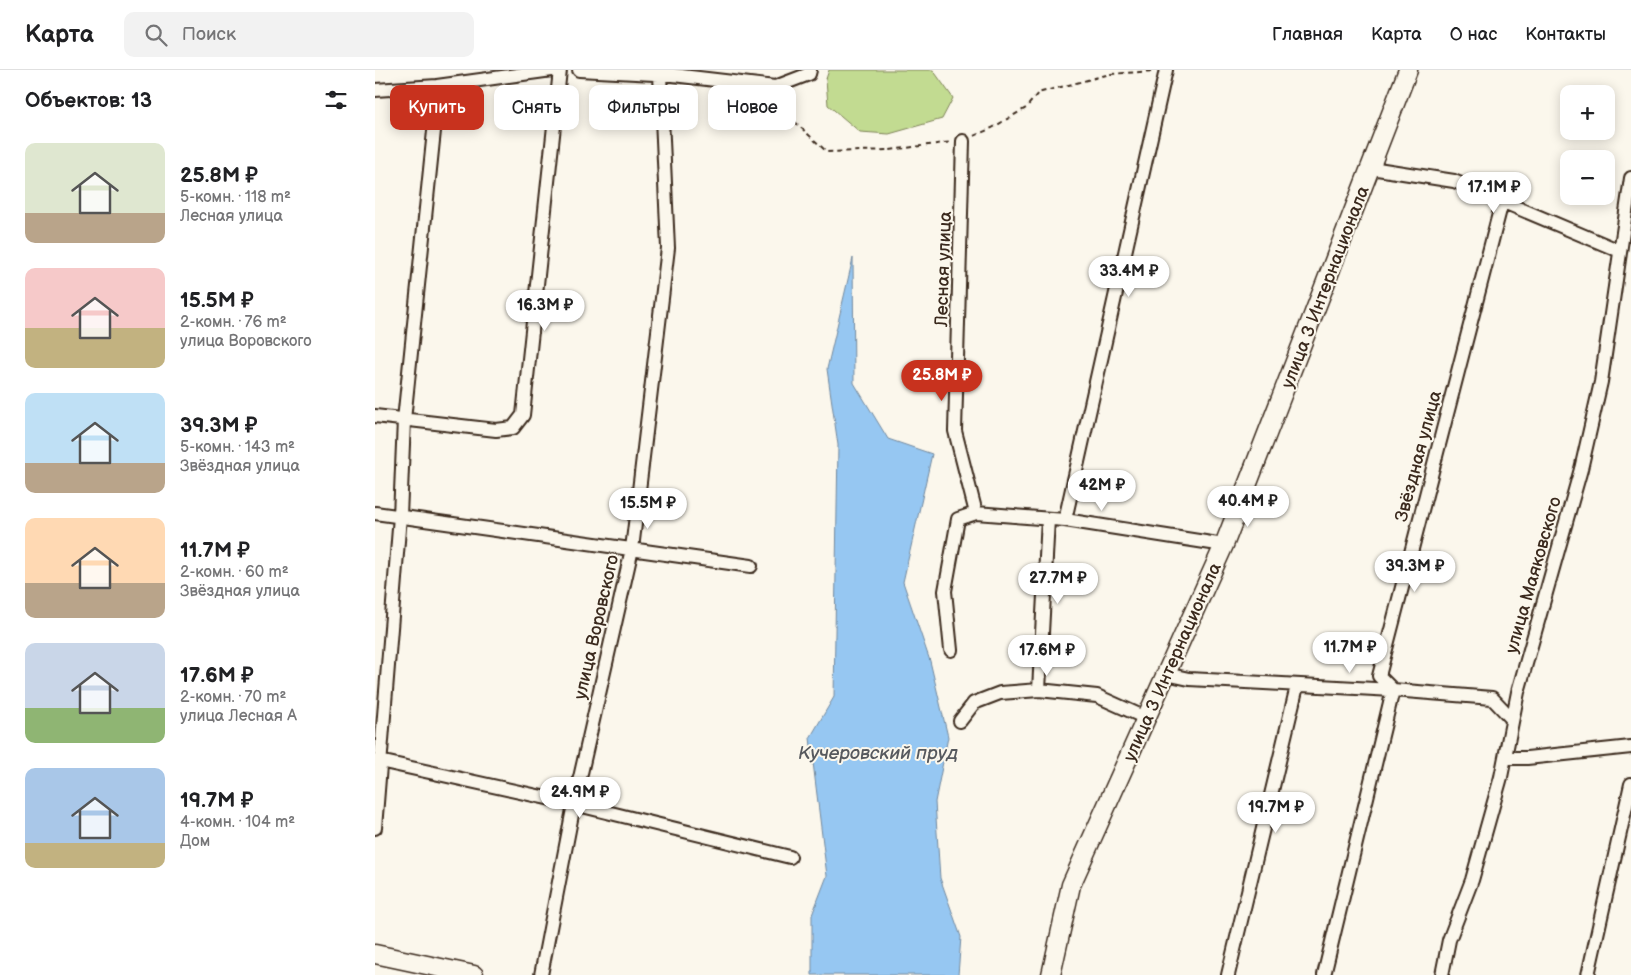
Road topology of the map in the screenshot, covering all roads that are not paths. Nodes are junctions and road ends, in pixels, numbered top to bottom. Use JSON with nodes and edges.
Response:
{"nodes":[{"id":1,"x":552,"y":70,"type":"edge"},
{"id":2,"x":560,"y":70,"type":"edge"},
{"id":3,"x":579,"y":70,"type":"edge"},
{"id":4,"x":810,"y":70,"type":"edge"},
{"id":5,"x":1167,"y":70,"type":"edge"},
{"id":6,"x":1409,"y":70,"type":"edge"},
{"id":7,"x":660,"y":75,"type":"junction"},
{"id":8,"x":444,"y":85,"type":"edge"},
{"id":9,"x":390,"y":89,"type":"edge"},
{"id":10,"x":375,"y":90,"type":"edge"},
{"id":11,"x":434,"y":130,"type":"edge"},
{"id":12,"x":963,"y":141,"type":"road end"},
{"id":13,"x":1371,"y":168,"type":"junction"},
{"id":14,"x":1631,"y":178,"type":"edge"},
{"id":15,"x":1502,"y":202,"type":"junction"},
{"id":16,"x":1620,"y":251,"type":"junction"},
{"id":17,"x":375,"y":416,"type":"edge"},
{"id":18,"x":404,"y":420,"type":"junction"},
{"id":19,"x":375,"y":513,"type":"edge"},
{"id":20,"x":976,"y":513,"type":"junction"},
{"id":21,"x":400,"y":516,"type":"junction"},
{"id":22,"x":1048,"y":519,"type":"junction"},
{"id":23,"x":1065,"y":520,"type":"junction"},
{"id":24,"x":1224,"y":545,"type":"junction"},
{"id":25,"x":632,"y":549,"type":"junction"},
{"id":26,"x":751,"y":566,"type":"dead end"},
{"id":27,"x":951,"y":650,"type":"dead end"},
{"id":28,"x":1166,"y":674,"type":"junction"},
{"id":29,"x":1297,"y":686,"type":"junction"},
{"id":30,"x":1039,"y":690,"type":"junction"},
{"id":31,"x":1393,"y":690,"type":"junction"},
{"id":32,"x":1147,"y":718,"type":"junction"},
{"id":33,"x":1512,"y":719,"type":"junction"},
{"id":34,"x":960,"y":720,"type":"dead end"},
{"id":35,"x":1631,"y":747,"type":"edge"},
{"id":36,"x":1505,"y":758,"type":"junction"},
{"id":37,"x":378,"y":761,"type":"edge"},
{"id":38,"x":1631,"y":784,"type":"edge"},
{"id":39,"x":574,"y":804,"type":"junction"},
{"id":40,"x":375,"y":828,"type":"edge"},
{"id":41,"x":790,"y":857,"type":"dead end"},
{"id":42,"x":375,"y":954,"type":"edge"},
{"id":43,"x":475,"y":975,"type":"edge"},
{"id":44,"x":541,"y":975,"type":"edge"},
{"id":45,"x":1051,"y":975,"type":"edge"},
{"id":46,"x":1228,"y":975,"type":"edge"},
{"id":47,"x":1324,"y":975,"type":"edge"},
{"id":48,"x":1442,"y":975,"type":"edge"},
{"id":49,"x":1588,"y":975,"type":"edge"}],
"edges":[{"from":1,"to":8,"type":"street"},
{"from":2,"to":18,"type":"street"},
{"from":3,"to":7,"type":"street"},
{"from":4,"to":7,"type":"street"},
{"from":5,"to":23,"type":"street"},
{"from":6,"to":13,"type":"street","name":"улица 3 Интернационала"},
{"from":7,"to":25,"type":"street","name":"улица Воровского"},
{"from":9,"to":10,"type":"street"},
{"from":11,"to":18,"type":"street"},
{"from":12,"to":20,"type":"street","name":"Лесная улица"},
{"from":13,"to":15,"type":"street"},
{"from":13,"to":24,"type":"street","name":"улица 3 Интернационала"},
{"from":14,"to":16,"type":"street","name":"улица Маяковского"},
{"from":15,"to":16,"type":"street"},
{"from":15,"to":31,"type":"street","name":"Звёздная улица"},
{"from":16,"to":33,"type":"street","name":"улица Маяковского"},
{"from":17,"to":18,"type":"street"},
{"from":18,"to":21,"type":"street"},
{"from":19,"to":21,"type":"street"},
{"from":20,"to":22,"type":"street"},
{"from":20,"to":27,"type":"street"},
{"from":21,"to":25,"type":"street"},
{"from":21,"to":37,"type":"street"},
{"from":22,"to":23,"type":"street"},
{"from":22,"to":30,"type":"street"},
{"from":23,"to":24,"type":"street"},
{"from":24,"to":28,"type":"street","name":"улица 3 Интернационала"},
{"from":25,"to":26,"type":"street"},
{"from":25,"to":39,"type":"street","name":"улица Воровского"},
{"from":28,"to":29,"type":"street"},
{"from":28,"to":32,"type":"street","name":"улица 3 Интернационала"},
{"from":29,"to":31,"type":"street"},
{"from":29,"to":46,"type":"street"},
{"from":30,"to":32,"type":"street"},
{"from":30,"to":34,"type":"street"},
{"from":31,"to":33,"type":"street"},
{"from":31,"to":47,"type":"street"},
{"from":32,"to":45,"type":"street","name":"улица 3 Интернационала"},
{"from":33,"to":36,"type":"street","name":"улица Маяковского"},
{"from":35,"to":36,"type":"street"},
{"from":36,"to":48,"type":"street","name":"улица Маяковского"},
{"from":37,"to":39,"type":"street"},
{"from":37,"to":40,"type":"street"},
{"from":38,"to":49,"type":"street"},
{"from":39,"to":41,"type":"street"},
{"from":39,"to":44,"type":"street","name":"улица Воровского"},
{"from":42,"to":43,"type":"street"}]}
